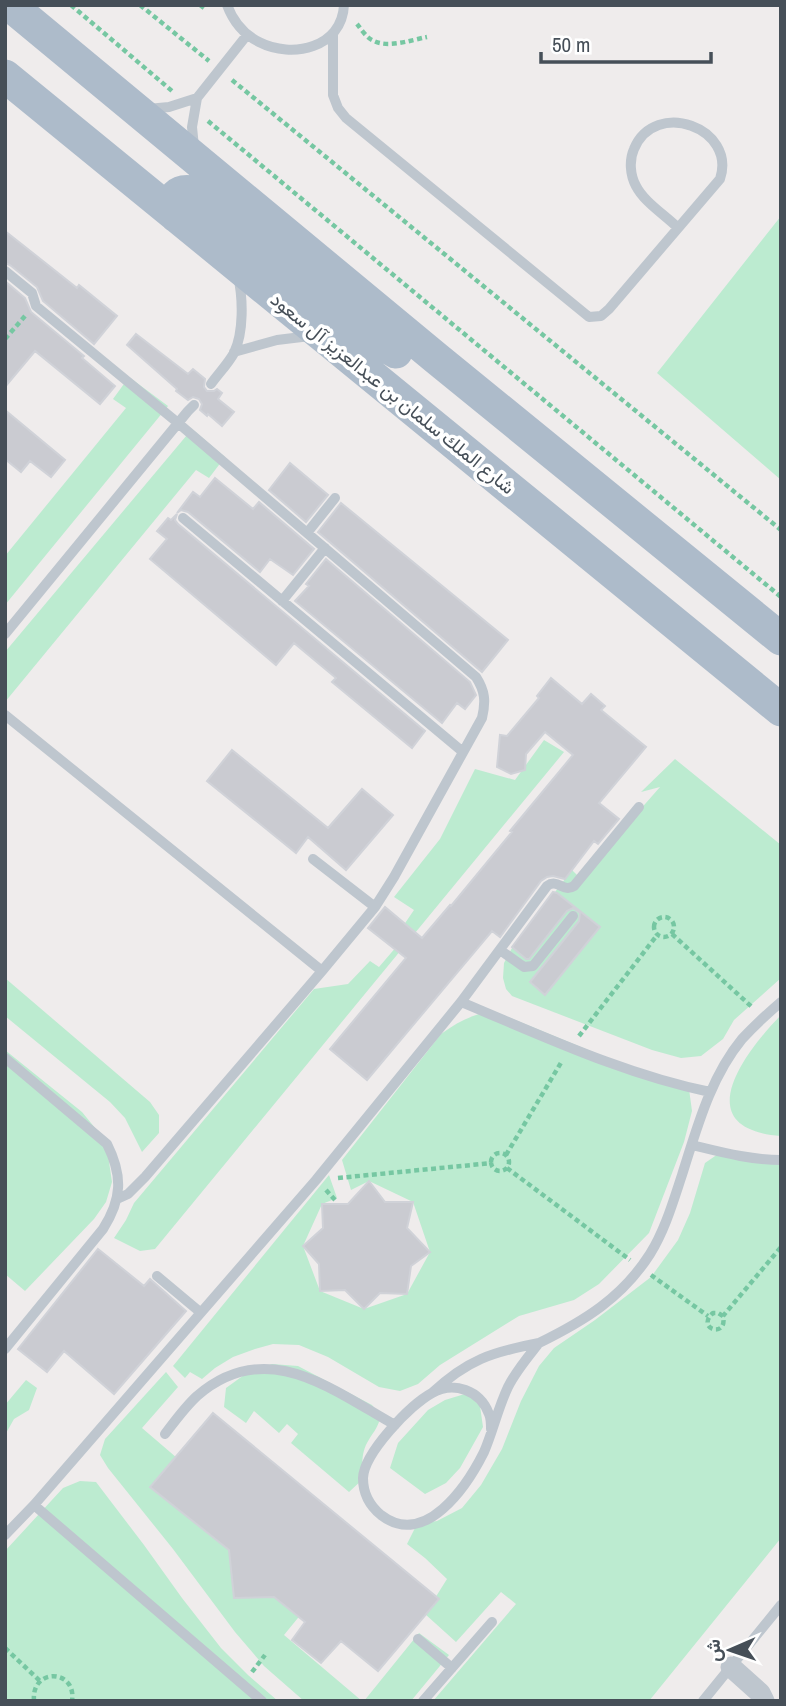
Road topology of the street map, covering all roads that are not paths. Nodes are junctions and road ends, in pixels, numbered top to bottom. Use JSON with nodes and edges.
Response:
{"nodes":[{"id":1,"x":10,"y":5,"type":"edge"},
{"id":2,"x":227,"y":5,"type":"edge"},
{"id":3,"x":344,"y":8,"type":"edge"},
{"id":4,"x":333,"y":33,"type":"junction"},
{"id":5,"x":247,"y":35,"type":"junction"},
{"id":6,"x":5,"y":76,"type":"edge"},
{"id":7,"x":189,"y":106,"type":"junction"},
{"id":8,"x":135,"y":109,"type":"junction"},
{"id":9,"x":197,"y":160,"type":"junction"},
{"id":10,"x":176,"y":216,"type":"junction"},
{"id":11,"x":678,"y":228,"type":"junction"},
{"id":12,"x":235,"y":264,"type":"junction"},
{"id":13,"x":5,"y":271,"type":"edge"},
{"id":14,"x":321,"y":335,"type":"junction"},
{"id":15,"x":234,"y":352,"type":"junction"},
{"id":16,"x":436,"y":358,"type":"junction"},
{"id":17,"x":211,"y":384,"type":"dead end"},
{"id":18,"x":194,"y":405,"type":"dead end"},
{"id":19,"x":178,"y":423,"type":"junction"},
{"id":20,"x":335,"y":498,"type":"dead end"},
{"id":21,"x":183,"y":519,"type":"dead end"},
{"id":22,"x":307,"y":533,"type":"junction"},
{"id":23,"x":325,"y":548,"type":"junction"},
{"id":24,"x":282,"y":601,"type":"junction"},
{"id":25,"x":5,"y":634,"type":"edge"},
{"id":26,"x":781,"y":639,"type":"edge"},
{"id":27,"x":781,"y":710,"type":"edge"},
{"id":28,"x":5,"y":715,"type":"edge"},
{"id":29,"x":463,"y":752,"type":"junction"},
{"id":30,"x":639,"y":807,"type":"dead end"},
{"id":31,"x":313,"y":859,"type":"dead end"},
{"id":32,"x":375,"y":907,"type":"junction"},
{"id":33,"x":573,"y":916,"type":"dead end"},
{"id":34,"x":500,"y":950,"type":"junction"},
{"id":35,"x":322,"y":971,"type":"junction"},
{"id":36,"x":461,"y":1002,"type":"junction"},
{"id":37,"x":781,"y":1002,"type":"edge"},
{"id":38,"x":5,"y":1058,"type":"edge"},
{"id":39,"x":710,"y":1092,"type":"junction"},
{"id":40,"x":692,"y":1145,"type":"junction"},
{"id":41,"x":781,"y":1160,"type":"edge"},
{"id":42,"x":117,"y":1199,"type":"junction"},
{"id":43,"x":157,"y":1276,"type":"dead end"},
{"id":44,"x":200,"y":1312,"type":"junction"},
{"id":45,"x":539,"y":1343,"type":"junction"},
{"id":46,"x":5,"y":1349,"type":"edge"},
{"id":47,"x":432,"y":1393,"type":"junction"},
{"id":48,"x":395,"y":1425,"type":"junction"},
{"id":49,"x":491,"y":1429,"type":"junction"},
{"id":50,"x":165,"y":1434,"type":"dead end"},
{"id":51,"x":34,"y":1505,"type":"junction"},
{"id":52,"x":5,"y":1535,"type":"edge"},
{"id":53,"x":781,"y":1605,"type":"edge"},
{"id":54,"x":492,"y":1622,"type":"dead end"},
{"id":55,"x":418,"y":1639,"type":"dead end"},
{"id":56,"x":730,"y":1667,"type":"junction"},
{"id":57,"x":452,"y":1668,"type":"junction"},
{"id":58,"x":262,"y":1701,"type":"edge"},
{"id":59,"x":424,"y":1701,"type":"edge"},
{"id":60,"x":703,"y":1701,"type":"edge"},
{"id":61,"x":764,"y":1701,"type":"edge"}],
"edges":[{"from":1,"to":8,"type":"main road"},
{"from":2,"to":5,"type":"lane"},
{"from":3,"to":4,"type":"lane"},
{"from":4,"to":5,"type":"lane"},
{"from":4,"to":11,"type":"lane"},
{"from":5,"to":7,"type":"lane"},
{"from":6,"to":10,"type":"main road","name":"شارع الملك سلمان بن عبدالعزيز آل سعود"},
{"from":7,"to":8,"type":"lane"},
{"from":7,"to":9,"type":"lane"},
{"from":8,"to":9,"type":"main road"},
{"from":9,"to":16,"type":"main road"},
{"from":10,"to":12,"type":"main road","name":"شارع الملك سلمان بن عبدالعزيز آل سعود"},
{"from":10,"to":16,"type":"main road"},
{"from":11,"to":11,"type":"lane"},
{"from":12,"to":14,"type":"main road","name":"شارع الملك سلمان بن عبدالعزيز آل سعود"},
{"from":12,"to":15,"type":"lane"},
{"from":13,"to":19,"type":"lane"},
{"from":14,"to":15,"type":"lane"},
{"from":14,"to":27,"type":"main road","name":"شارع الملك سلمان بن عبدالعزيز آل سعود"},
{"from":15,"to":17,"type":"lane"},
{"from":16,"to":26,"type":"main road"},
{"from":18,"to":19,"type":"lane"},
{"from":19,"to":22,"type":"lane"},
{"from":19,"to":25,"type":"lane"},
{"from":20,"to":22,"type":"lane"},
{"from":21,"to":24,"type":"lane"},
{"from":22,"to":23,"type":"lane"},
{"from":23,"to":24,"type":"lane"},
{"from":23,"to":29,"type":"lane"},
{"from":24,"to":29,"type":"lane"},
{"from":28,"to":35,"type":"lane"},
{"from":29,"to":32,"type":"lane"},
{"from":30,"to":34,"type":"lane"},
{"from":31,"to":32,"type":"lane"},
{"from":32,"to":35,"type":"lane"},
{"from":33,"to":34,"type":"lane"},
{"from":34,"to":36,"type":"lane"},
{"from":35,"to":42,"type":"lane"},
{"from":36,"to":39,"type":"lane"},
{"from":36,"to":44,"type":"lane"},
{"from":37,"to":39,"type":"lane"},
{"from":38,"to":42,"type":"lane"},
{"from":39,"to":40,"type":"lane"},
{"from":40,"to":41,"type":"lane"},
{"from":40,"to":45,"type":"lane"},
{"from":42,"to":46,"type":"lane"},
{"from":43,"to":44,"type":"lane"},
{"from":44,"to":51,"type":"lane"},
{"from":45,"to":47,"type":"lane"},
{"from":45,"to":49,"type":"lane"},
{"from":47,"to":48,"type":"lane"},
{"from":47,"to":49,"type":"lane"},
{"from":48,"to":49,"type":"lane"},
{"from":48,"to":50,"type":"lane"},
{"from":51,"to":52,"type":"lane"},
{"from":51,"to":58,"type":"lane"},
{"from":53,"to":56,"type":"lane"},
{"from":54,"to":57,"type":"lane"},
{"from":55,"to":57,"type":"lane"},
{"from":56,"to":60,"type":"lane"},
{"from":56,"to":61,"type":"street"},
{"from":57,"to":59,"type":"lane"}]}
